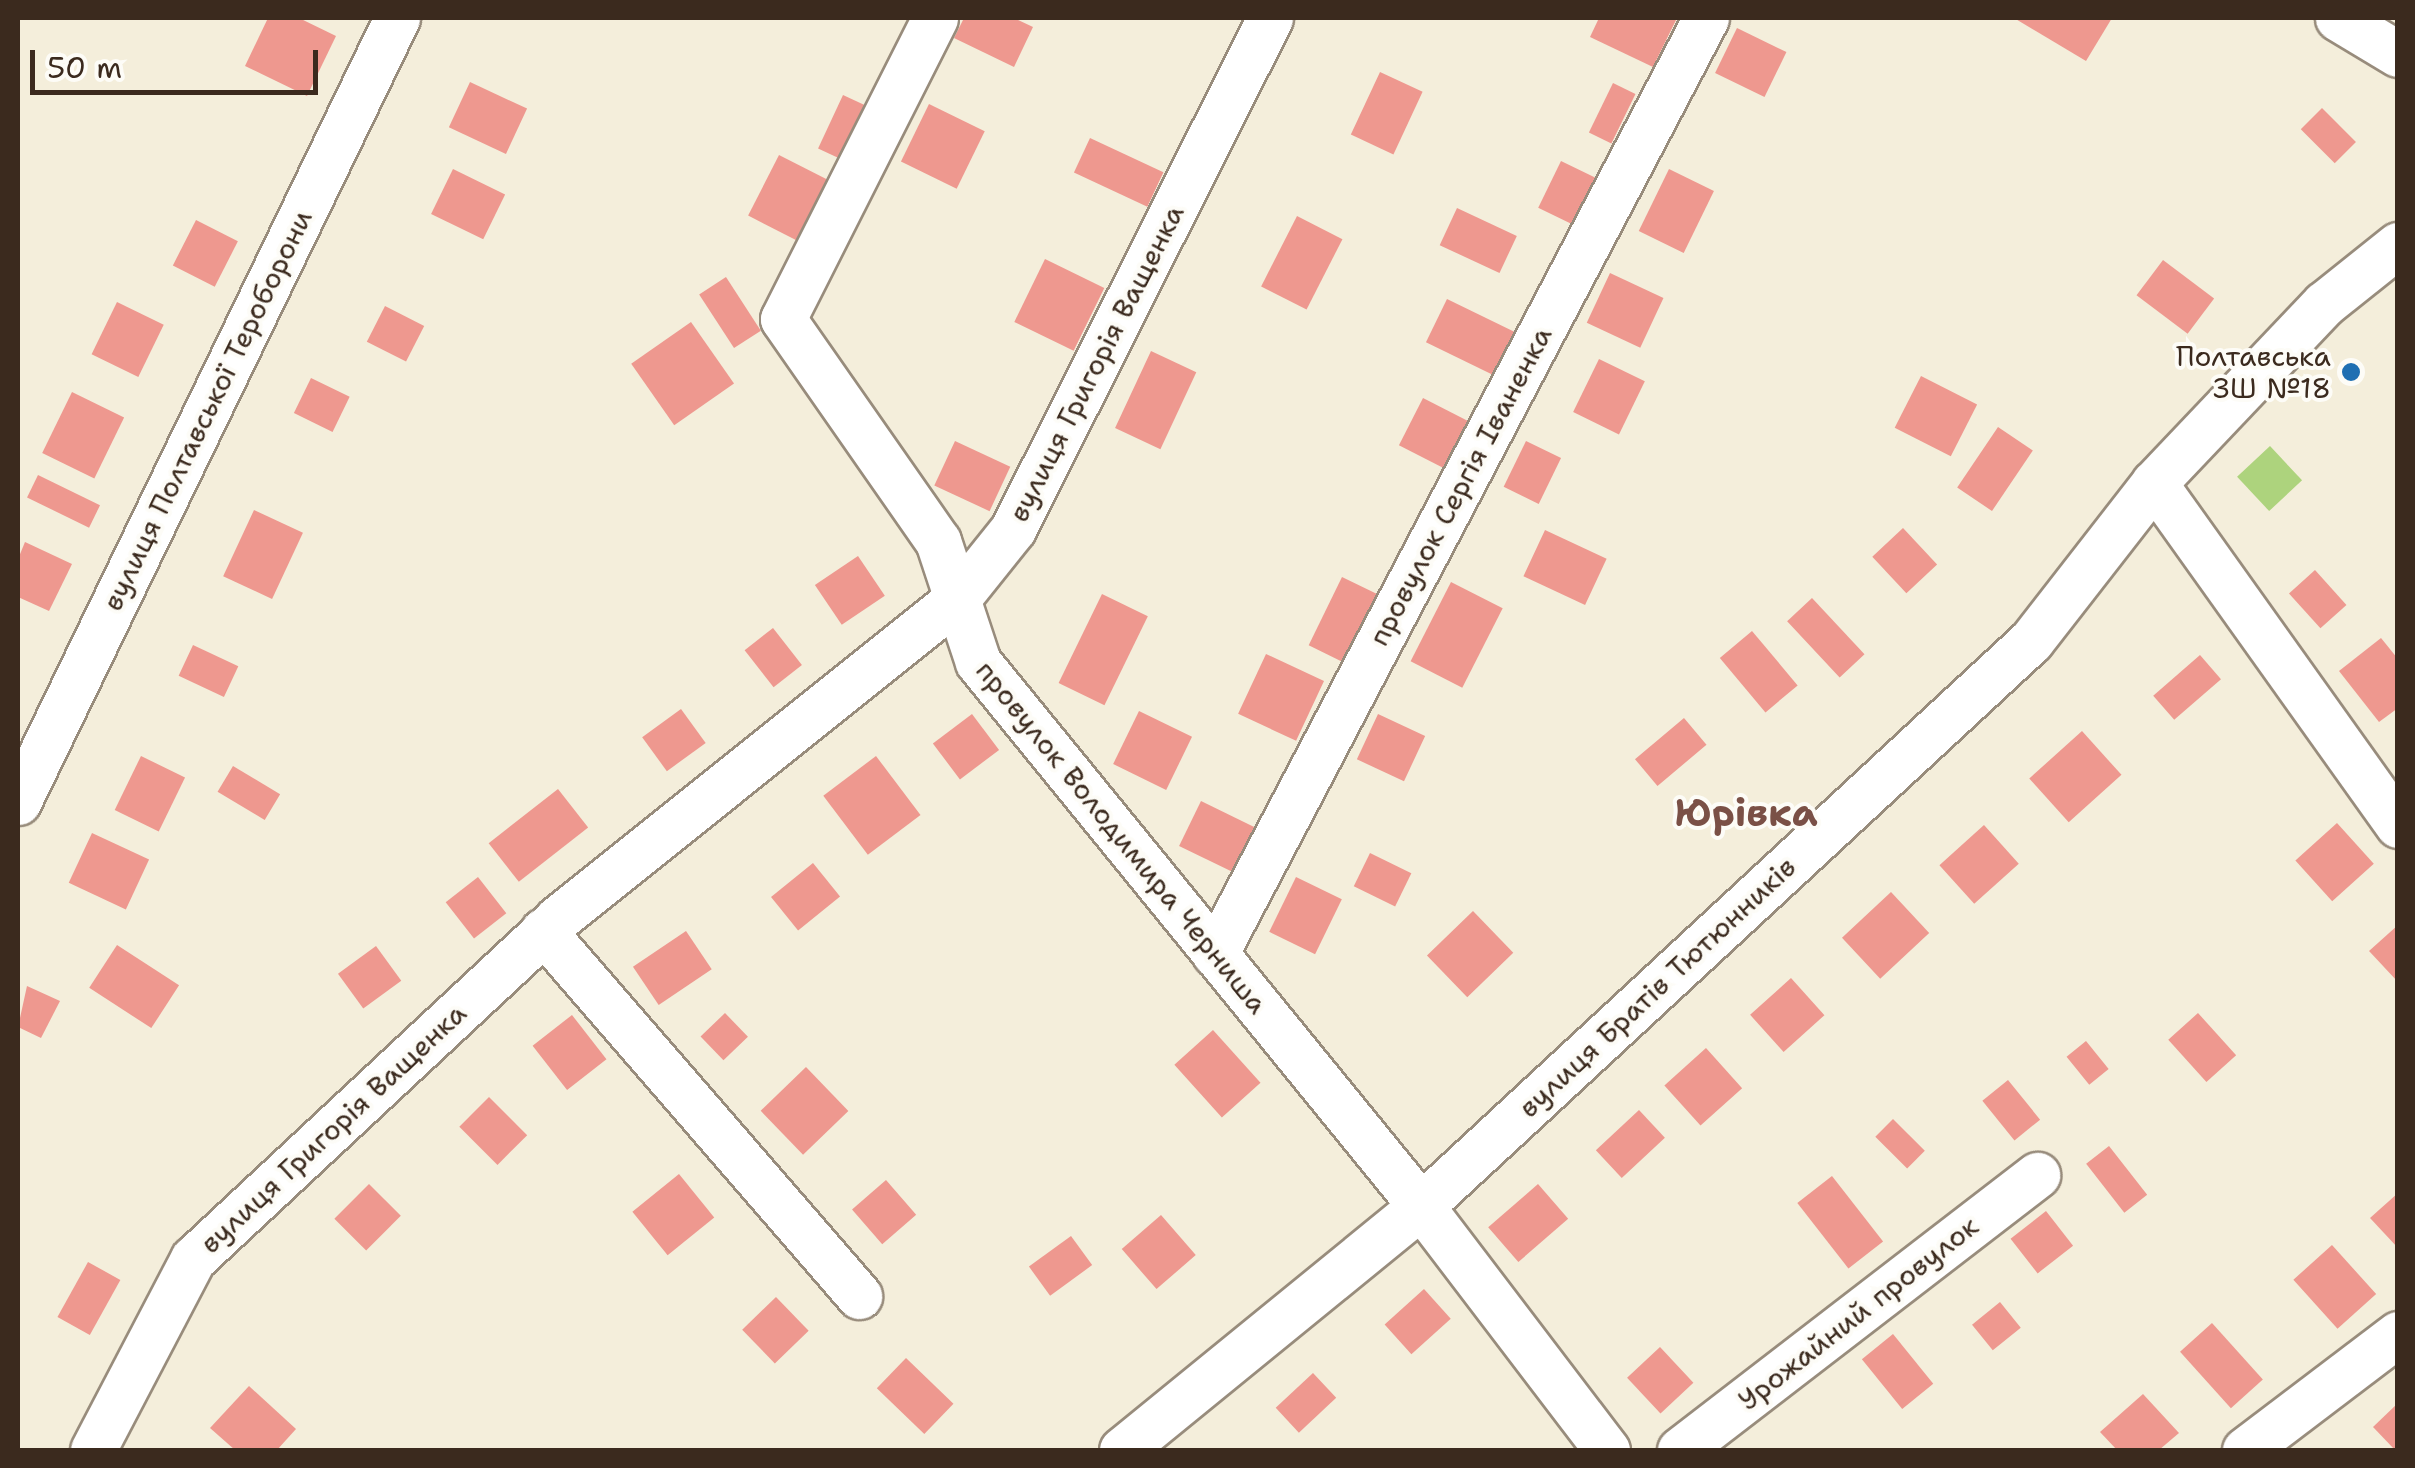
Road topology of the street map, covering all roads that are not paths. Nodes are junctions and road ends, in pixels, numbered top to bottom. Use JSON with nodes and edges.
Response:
{"nodes":[{"id":1,"x":396,"y":18,"type":"edge"},
{"id":2,"x":935,"y":18,"type":"edge"},
{"id":3,"x":1270,"y":18,"type":"edge"},
{"id":4,"x":1706,"y":18,"type":"edge"},
{"id":5,"x":2338,"y":18,"type":"edge"},
{"id":6,"x":2398,"y":54,"type":"edge"},
{"id":7,"x":2398,"y":246,"type":"edge"},
{"id":8,"x":2154,"y":484,"type":"junction"},
{"id":9,"x":957,"y":599,"type":"junction"},
{"id":10,"x":18,"y":802,"type":"edge"},
{"id":11,"x":2398,"y":825,"type":"edge"},
{"id":12,"x":544,"y":932,"type":"junction"},
{"id":13,"x":1215,"y":954,"type":"junction"},
{"id":14,"x":2037,"y":1175,"type":"dead end"},
{"id":15,"x":1421,"y":1206,"type":"junction"},
{"id":16,"x":859,"y":1296,"type":"dead end"},
{"id":17,"x":2395,"y":1343,"type":"edge"},
{"id":18,"x":93,"y":1450,"type":"edge"},
{"id":19,"x":1122,"y":1450,"type":"edge"},
{"id":20,"x":1607,"y":1450,"type":"edge"},
{"id":21,"x":1680,"y":1450,"type":"edge"},
{"id":22,"x":2245,"y":1450,"type":"edge"}],
"edges":[{"from":1,"to":10,"type":"street","name":"вулиця Полтавської Тероборони"},
{"from":2,"to":9,"type":"street","name":"провулок Володимира Черниша"},
{"from":3,"to":9,"type":"street","name":"вулиця Григорія Ващенка"},
{"from":4,"to":13,"type":"street","name":"провулок Сергія Іваненка"},
{"from":5,"to":6,"type":"street"},
{"from":7,"to":8,"type":"street","name":"вулиця Братів Тютюнників"},
{"from":8,"to":11,"type":"street"},
{"from":8,"to":15,"type":"street","name":"вулиця Братів Тютюнників"},
{"from":9,"to":12,"type":"street","name":"вулиця Григорія Ващенка"},
{"from":9,"to":13,"type":"street","name":"провулок Володимира Черниша"},
{"from":12,"to":16,"type":"street"},
{"from":12,"to":18,"type":"street","name":"вулиця Григорія Ващенка"},
{"from":13,"to":15,"type":"street","name":"провулок Володимира Черниша"},
{"from":14,"to":21,"type":"street","name":"Урожайний провулок"},
{"from":15,"to":19,"type":"street","name":"вулиця Братів Тютюнників"},
{"from":15,"to":20,"type":"street","name":"провулок Володимира Черниша"},
{"from":17,"to":22,"type":"street"}]}
